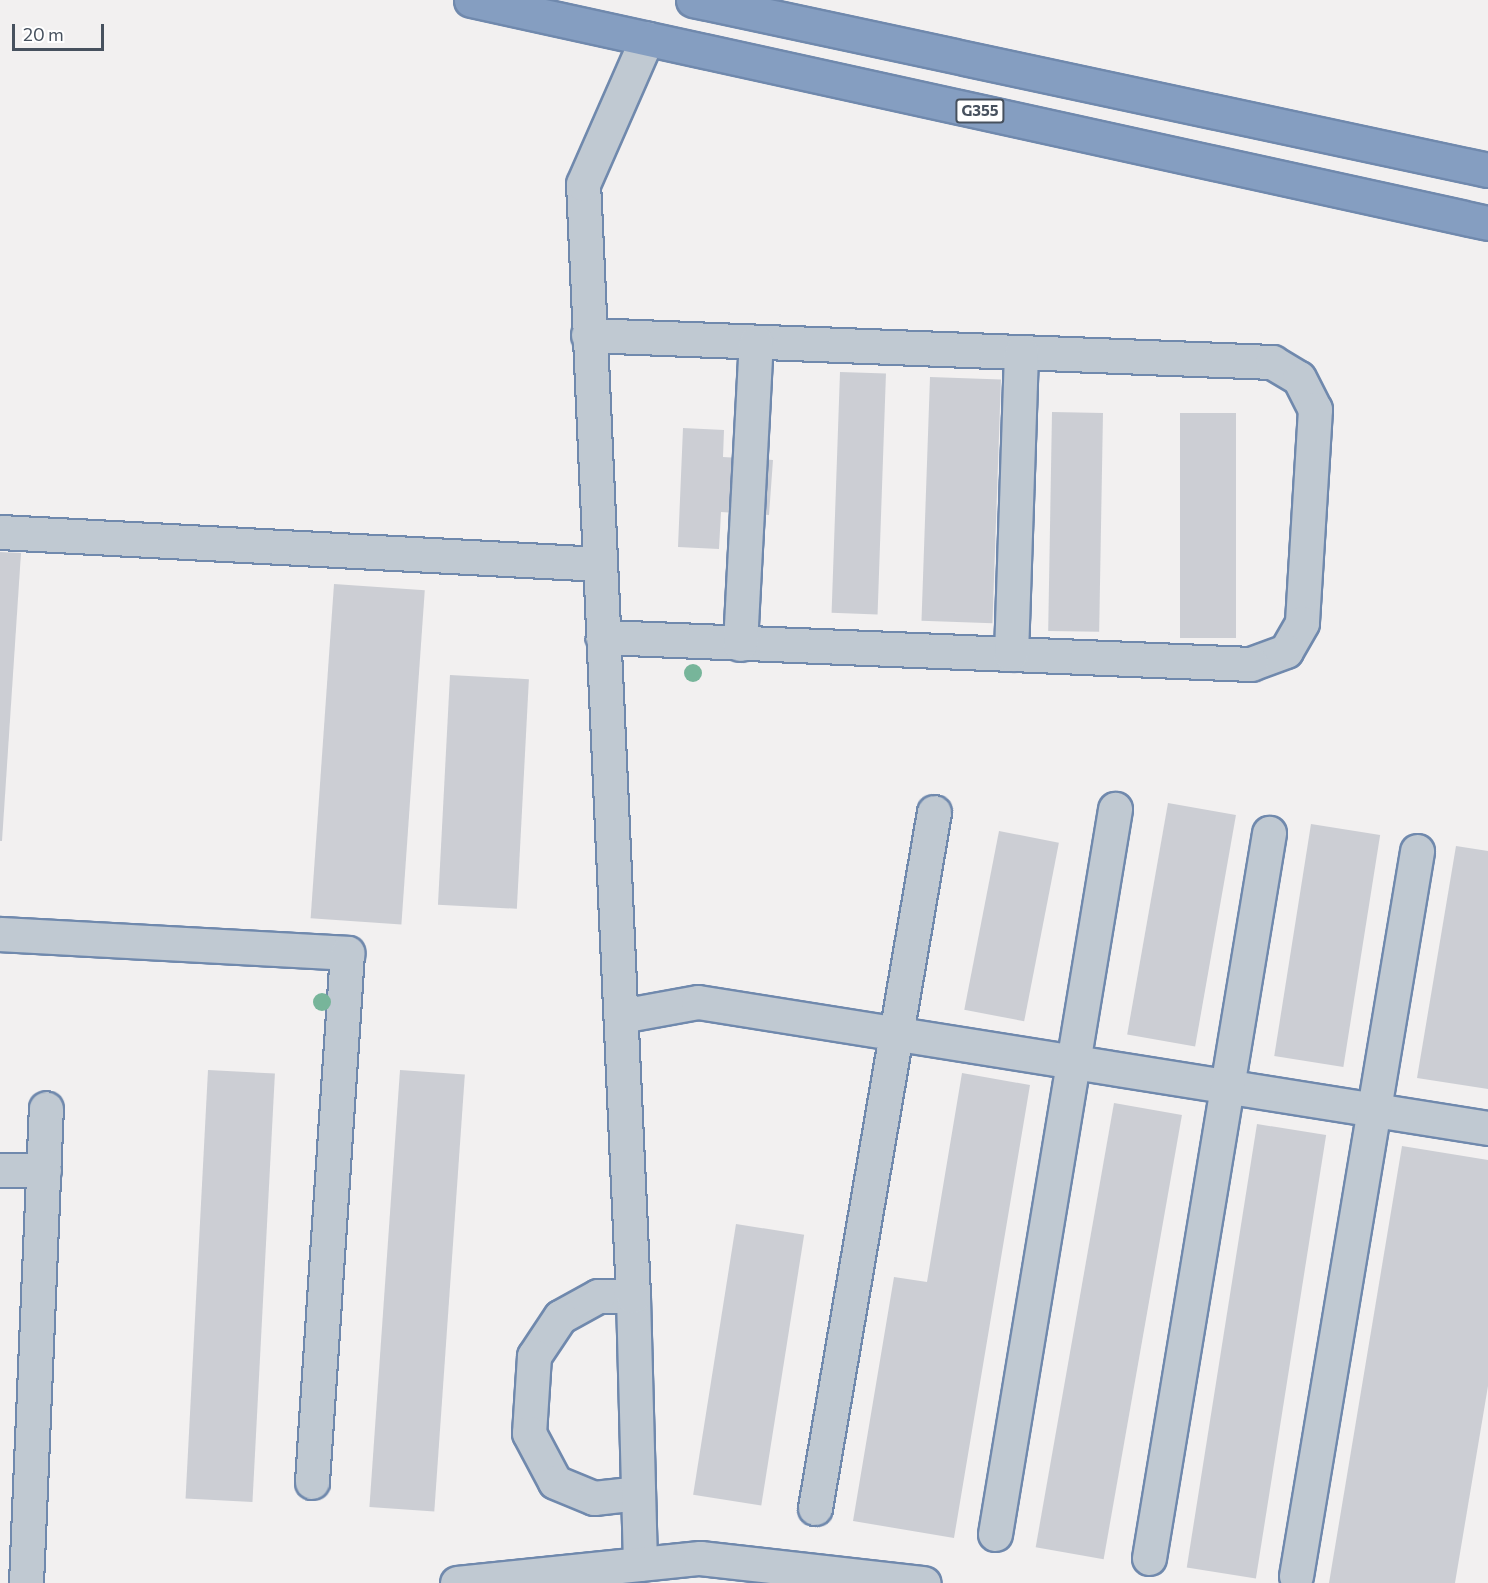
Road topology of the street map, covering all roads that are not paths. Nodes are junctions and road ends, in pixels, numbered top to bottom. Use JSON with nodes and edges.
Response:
{"nodes":[{"id":1,"x":471,"y":0,"type":"edge"},
{"id":2,"x":693,"y":0,"type":"edge"},
{"id":3,"x":647,"y":38,"type":"junction"},
{"id":4,"x":1488,"y":171,"type":"edge"},
{"id":5,"x":1488,"y":223,"type":"edge"},
{"id":6,"x":588,"y":336,"type":"junction"},
{"id":7,"x":756,"y":342,"type":"junction"},
{"id":8,"x":1020,"y":352,"type":"junction"},
{"id":9,"x":0,"y":532,"type":"edge"},
{"id":10,"x":600,"y":564,"type":"junction"},
{"id":11,"x":603,"y":637,"type":"junction"},
{"id":12,"x":740,"y":644,"type":"junction"},
{"id":13,"x":1011,"y":654,"type":"junction"},
{"id":14,"x":1115,"y":809,"type":"dead end"},
{"id":15,"x":934,"y":812,"type":"dead end"},
{"id":16,"x":1269,"y":833,"type":"dead end"},
{"id":17,"x":1417,"y":851,"type":"dead end"},
{"id":18,"x":0,"y":934,"type":"edge"},
{"id":19,"x":621,"y":1016,"type":"junction"},
{"id":20,"x":896,"y":1034,"type":"junction"},
{"id":21,"x":1073,"y":1062,"type":"junction"},
{"id":22,"x":1227,"y":1086,"type":"junction"},
{"id":23,"x":46,"y":1108,"type":"dead end"},
{"id":24,"x":1374,"y":1109,"type":"junction"},
{"id":25,"x":1488,"y":1128,"type":"edge"},
{"id":26,"x":0,"y":1170,"type":"edge"},
{"id":27,"x":44,"y":1170,"type":"junction"},
{"id":28,"x":633,"y":1296,"type":"junction"},
{"id":29,"x":312,"y":1482,"type":"dead end"},
{"id":30,"x":638,"y":1493,"type":"junction"},
{"id":31,"x":814,"y":1508,"type":"dead end"},
{"id":32,"x":995,"y":1534,"type":"dead end"},
{"id":33,"x":1149,"y":1558,"type":"dead end"},
{"id":34,"x":640,"y":1564,"type":"junction"},
{"id":35,"x":703,"y":1570,"type":"edge"},
{"id":36,"x":1296,"y":1576,"type":"dead end"},
{"id":37,"x":27,"y":1583,"type":"edge"},
{"id":38,"x":457,"y":1583,"type":"edge"},
{"id":39,"x":924,"y":1583,"type":"edge"}],
"edges":[{"from":1,"to":3,"type":"highway","number":"G355"},
{"from":2,"to":4,"type":"highway"},
{"from":3,"to":5,"type":"highway","number":"G355"},
{"from":3,"to":6,"type":"lane"},
{"from":6,"to":7,"type":"lane"},
{"from":6,"to":10,"type":"lane"},
{"from":7,"to":8,"type":"lane"},
{"from":7,"to":12,"type":"lane"},
{"from":8,"to":13,"type":"lane"},
{"from":8,"to":13,"type":"lane"},
{"from":9,"to":10,"type":"lane"},
{"from":10,"to":11,"type":"lane"},
{"from":11,"to":12,"type":"lane"},
{"from":11,"to":19,"type":"lane"},
{"from":12,"to":13,"type":"lane"},
{"from":14,"to":21,"type":"lane"},
{"from":15,"to":20,"type":"lane"},
{"from":16,"to":22,"type":"lane"},
{"from":17,"to":24,"type":"lane"},
{"from":18,"to":29,"type":"lane"},
{"from":19,"to":20,"type":"lane"},
{"from":19,"to":28,"type":"lane"},
{"from":20,"to":21,"type":"lane"},
{"from":20,"to":31,"type":"lane"},
{"from":21,"to":22,"type":"lane"},
{"from":21,"to":32,"type":"lane"},
{"from":22,"to":24,"type":"lane"},
{"from":22,"to":33,"type":"lane"},
{"from":23,"to":27,"type":"lane"},
{"from":24,"to":25,"type":"lane"},
{"from":24,"to":36,"type":"lane"},
{"from":26,"to":27,"type":"lane"},
{"from":27,"to":37,"type":"lane"},
{"from":28,"to":30,"type":"lane"},
{"from":28,"to":30,"type":"lane"},
{"from":30,"to":34,"type":"lane"},
{"from":34,"to":35,"type":"lane"},
{"from":34,"to":38,"type":"lane"},
{"from":35,"to":39,"type":"lane"}]}
